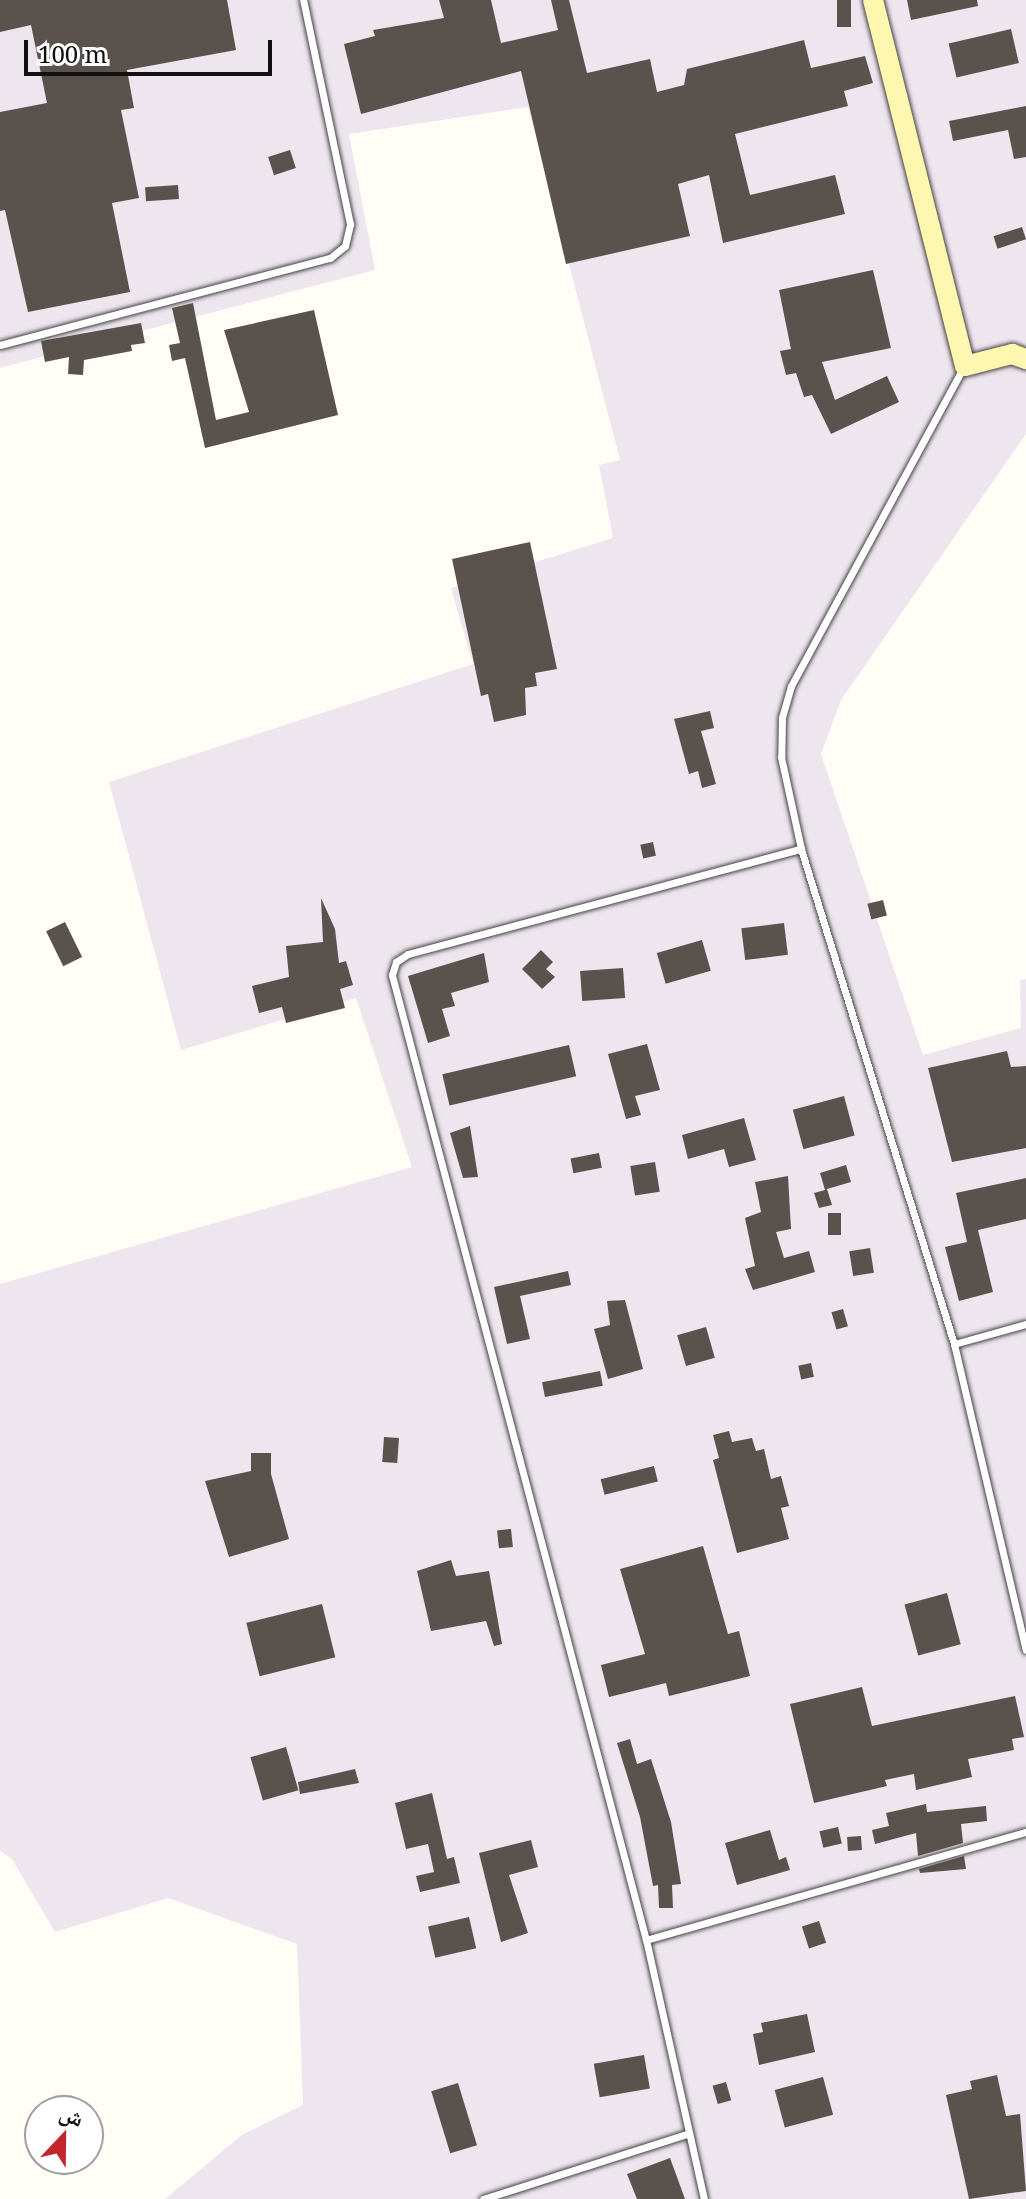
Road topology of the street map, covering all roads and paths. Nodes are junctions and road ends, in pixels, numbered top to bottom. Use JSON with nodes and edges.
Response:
{"nodes":[{"id":1,"x":303,"y":0,"type":"edge"},
{"id":2,"x":873,"y":0,"type":"edge"},
{"id":3,"x":0,"y":345,"type":"edge"},
{"id":4,"x":1021,"y":352,"type":"edge"},
{"id":5,"x":965,"y":366,"type":"junction"},
{"id":6,"x":801,"y":849,"type":"junction"},
{"id":7,"x":1026,"y":1324,"type":"edge"},
{"id":8,"x":954,"y":1344,"type":"junction"},
{"id":9,"x":1026,"y":1650,"type":"edge"},
{"id":10,"x":1026,"y":1832,"type":"edge"},
{"id":11,"x":646,"y":1940,"type":"junction"},
{"id":12,"x":687,"y":2134,"type":"junction"},
{"id":13,"x":483,"y":2199,"type":"edge"},
{"id":14,"x":704,"y":2199,"type":"edge"}],
"edges":[{"from":1,"to":3,"type":"lane"},
{"from":2,"to":5,"type":"main road"},
{"from":4,"to":5,"type":"main road"},
{"from":5,"to":6,"type":"lane"},
{"from":6,"to":8,"type":"lane"},
{"from":6,"to":11,"type":"lane"},
{"from":7,"to":8,"type":"lane"},
{"from":8,"to":9,"type":"lane"},
{"from":10,"to":11,"type":"lane"},
{"from":11,"to":12,"type":"lane"},
{"from":12,"to":13,"type":"lane"},
{"from":12,"to":14,"type":"lane"}]}
